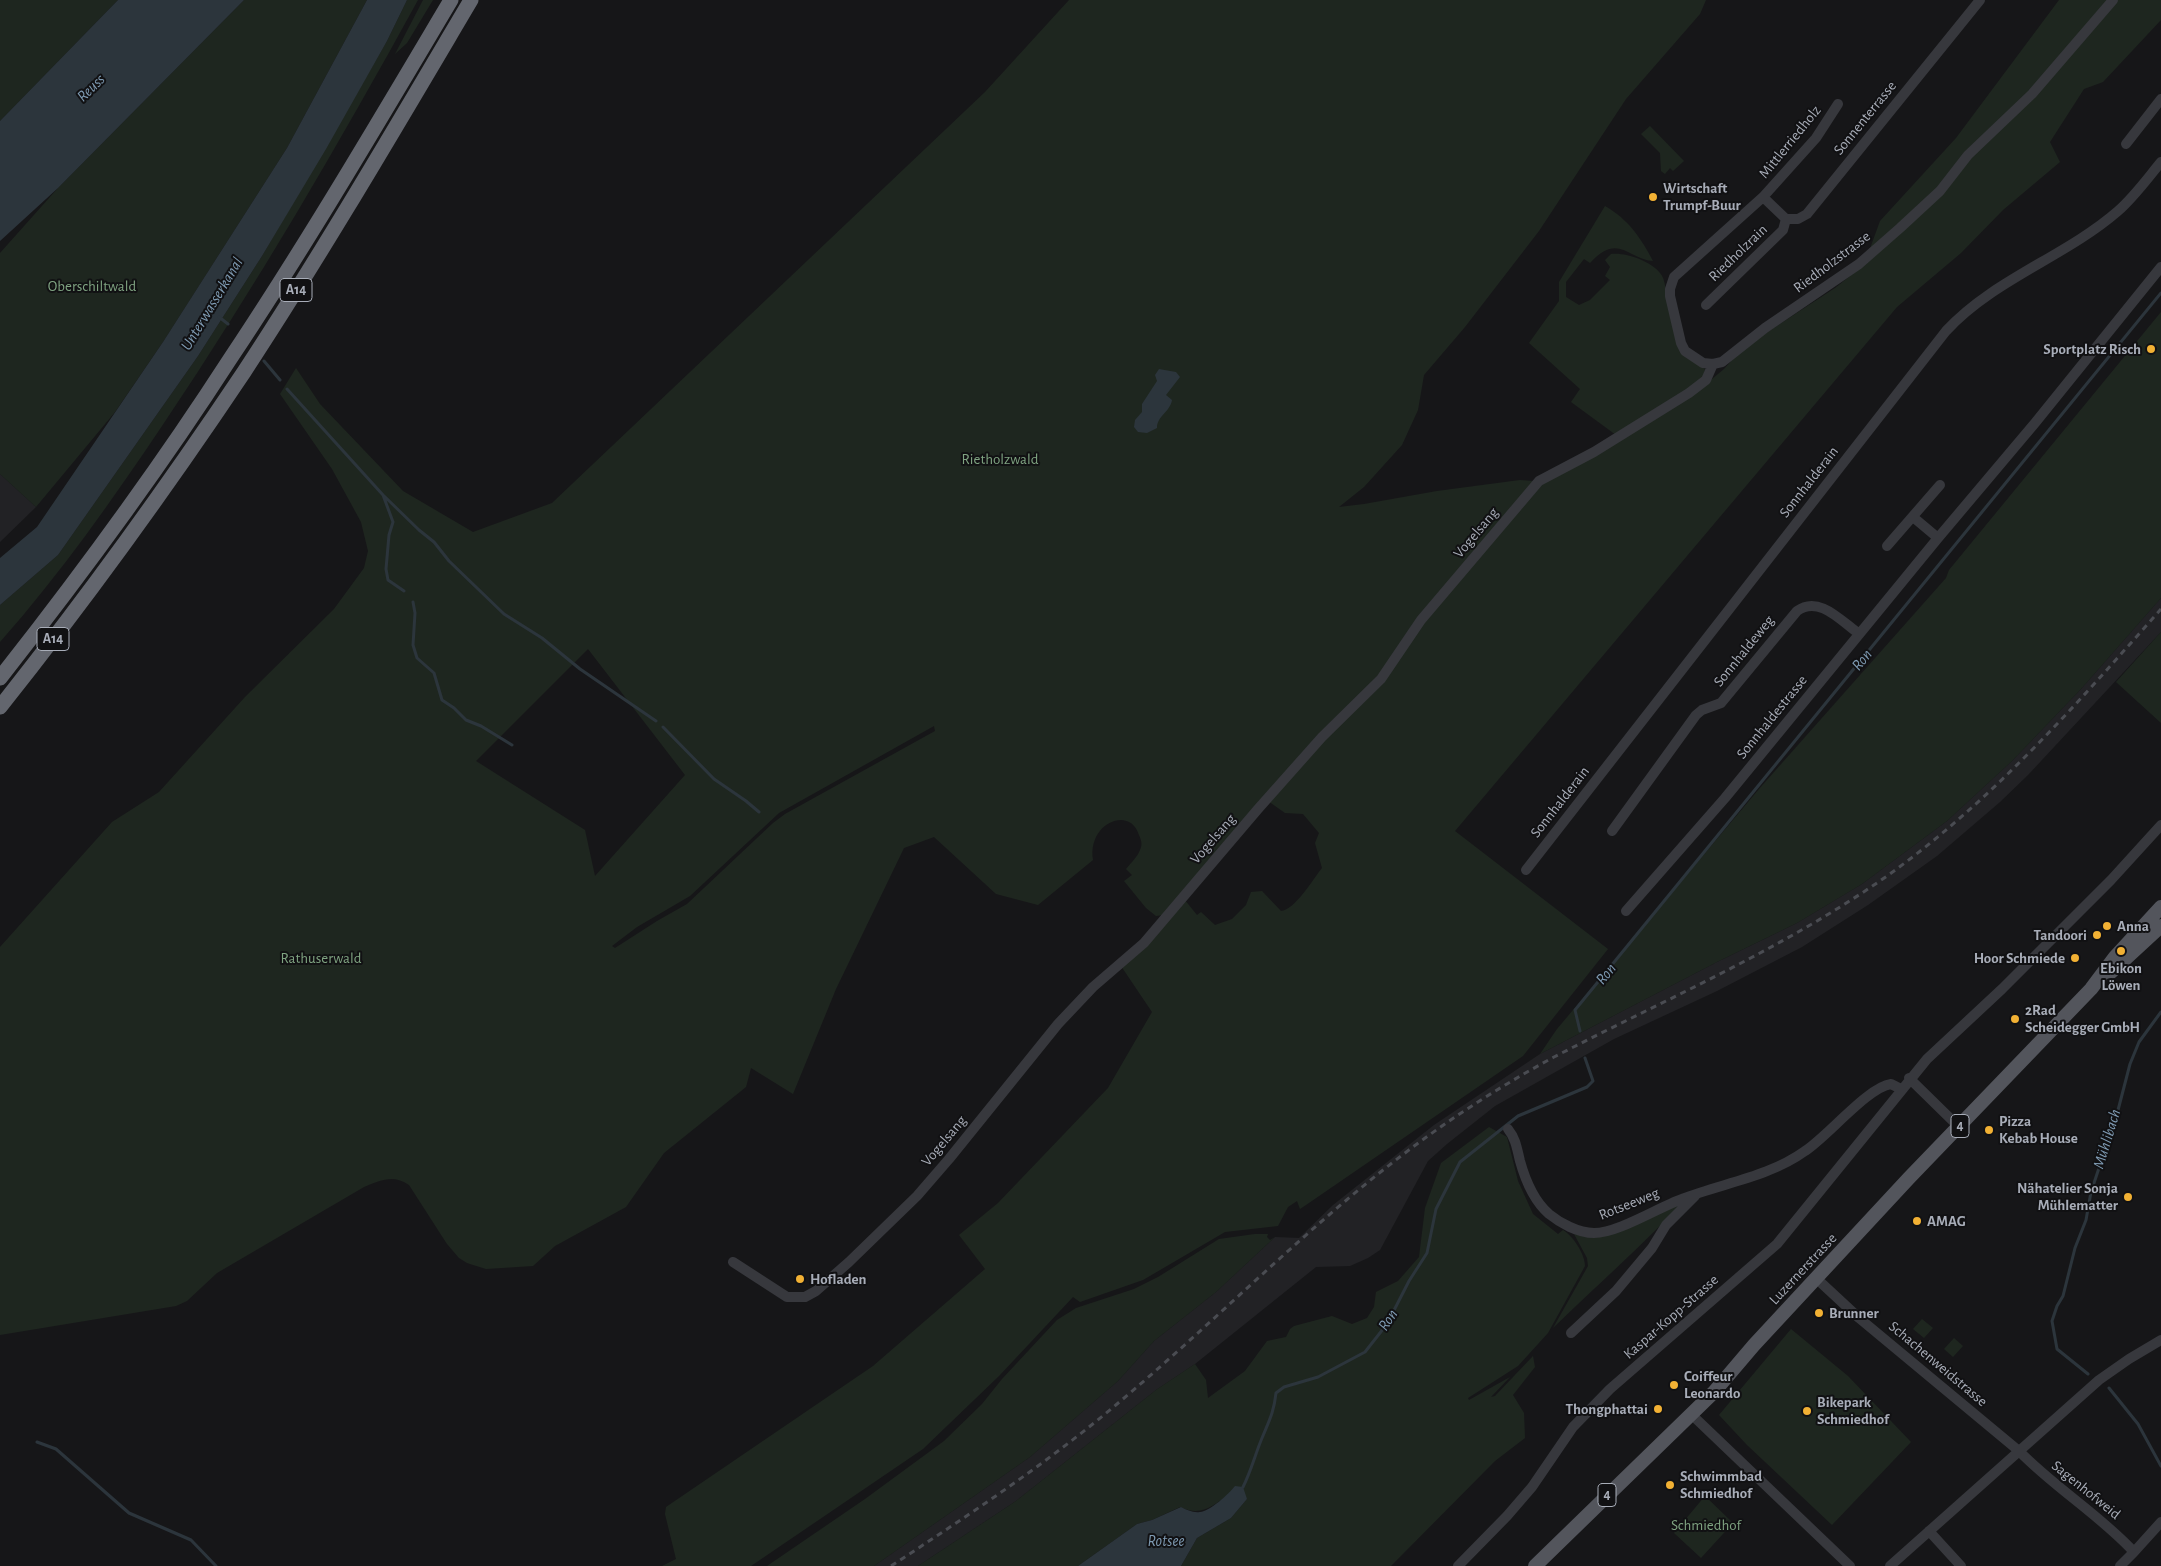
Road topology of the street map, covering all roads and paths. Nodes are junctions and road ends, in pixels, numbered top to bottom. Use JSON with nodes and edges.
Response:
{"nodes":[{"id":1,"x":451,"y":0,"type":"edge"},
{"id":2,"x":472,"y":0,"type":"edge"},
{"id":3,"x":1980,"y":0,"type":"edge"},
{"id":4,"x":2113,"y":0,"type":"edge"},
{"id":5,"x":2161,"y":99,"type":"edge"},
{"id":6,"x":1838,"y":104,"type":"dead end"},
{"id":7,"x":2126,"y":144,"type":"dead end"},
{"id":8,"x":2161,"y":162,"type":"edge"},
{"id":9,"x":1763,"y":197,"type":"junction"},
{"id":10,"x":1786,"y":219,"type":"junction"},
{"id":11,"x":2161,"y":267,"type":"edge"},
{"id":12,"x":1706,"y":305,"type":"dead end"},
{"id":13,"x":1713,"y":364,"type":"junction"},
{"id":14,"x":1940,"y":485,"type":"dead end"},
{"id":15,"x":1913,"y":517,"type":"junction"},
{"id":16,"x":1938,"y":538,"type":"junction"},
{"id":17,"x":1887,"y":546,"type":"dead end"},
{"id":18,"x":1858,"y":634,"type":"junction"},
{"id":19,"x":0,"y":678,"type":"edge"},
{"id":20,"x":0,"y":707,"type":"edge"},
{"id":21,"x":2161,"y":825,"type":"edge"},
{"id":22,"x":1612,"y":831,"type":"dead end"},
{"id":23,"x":1526,"y":870,"type":"dead end"},
{"id":24,"x":2161,"y":907,"type":"edge"},
{"id":25,"x":1626,"y":911,"type":"dead end"},
{"id":26,"x":2159,"y":930,"type":"edge"},
{"id":27,"x":2091,"y":989,"type":"junction"},
{"id":28,"x":1909,"y":1078,"type":"junction"},
{"id":29,"x":1901,"y":1089,"type":"junction"},
{"id":30,"x":1959,"y":1127,"type":"junction"},
{"id":31,"x":1508,"y":1129,"type":"dead end"},
{"id":32,"x":1697,"y":1194,"type":"junction"},
{"id":33,"x":733,"y":1262,"type":"dead end"},
{"id":34,"x":1817,"y":1279,"type":"junction"},
{"id":35,"x":1571,"y":1333,"type":"dead end"},
{"id":36,"x":2161,"y":1340,"type":"edge"},
{"id":37,"x":1691,"y":1414,"type":"junction"},
{"id":38,"x":2019,"y":1451,"type":"junction"},
{"id":39,"x":2161,"y":1522,"type":"edge"},
{"id":40,"x":1930,"y":1531,"type":"junction"},
{"id":41,"x":2134,"y":1552,"type":"junction"},
{"id":42,"x":1458,"y":1566,"type":"edge"},
{"id":43,"x":1535,"y":1566,"type":"edge"},
{"id":44,"x":1850,"y":1566,"type":"edge"},
{"id":45,"x":1890,"y":1566,"type":"edge"},
{"id":46,"x":1960,"y":1566,"type":"edge"},
{"id":47,"x":2120,"y":1566,"type":"edge"}],
"edges":[{"from":1,"to":19,"type":"highway","number":"A14"},
{"from":2,"to":20,"type":"highway","number":"A14"},
{"from":3,"to":10,"type":"street","name":"Sonnenterrasse"},
{"from":4,"to":13,"type":"street","name":"Riedholzstrasse"},
{"from":5,"to":7,"type":"street"},
{"from":6,"to":9,"type":"street","name":"Mittlerriedholz"},
{"from":8,"to":23,"type":"street","name":"Sonnhalderain"},
{"from":9,"to":10,"type":"street"},
{"from":9,"to":13,"type":"street"},
{"from":10,"to":12,"type":"street","name":"Riedholzrain"},
{"from":11,"to":16,"type":"street","name":"Sonnhaldestrasse"},
{"from":13,"to":33,"type":"street","name":"Vogelsang"},
{"from":14,"to":15,"type":"street"},
{"from":15,"to":16,"type":"street"},
{"from":15,"to":17,"type":"street"},
{"from":16,"to":18,"type":"street","name":"Sonnhaldestrasse"},
{"from":18,"to":22,"type":"street","name":"Sonnhaldeweg"},
{"from":18,"to":25,"type":"street","name":"Sonnhaldestrasse"},
{"from":21,"to":28,"type":"street","name":"Kaspar-Kopp-Strasse"},
{"from":24,"to":27,"type":"main road","number":"4"},
{"from":26,"to":27,"type":"main road","number":"4"},
{"from":27,"to":30,"type":"main road","name":"Luzernerstrasse","number":"4"},
{"from":28,"to":29,"type":"street","name":"Kaspar-Kopp-Strasse"},
{"from":28,"to":30,"type":"street"},
{"from":29,"to":32,"type":"street","name":"Rotseeweg"},
{"from":29,"to":42,"type":"street","name":"Kaspar-Kopp-Strasse"},
{"from":30,"to":34,"type":"main road","name":"Luzernerstrasse","number":"4"},
{"from":31,"to":32,"type":"street","name":"Rotseeweg"},
{"from":32,"to":35,"type":"street","name":"Rotseeweg"},
{"from":34,"to":37,"type":"main road","name":"Luzernerstrasse","number":"4"},
{"from":34,"to":38,"type":"street","name":"Schachenweidstrasse"},
{"from":36,"to":38,"type":"street"},
{"from":37,"to":43,"type":"main road","name":"Luzernerstrasse","number":"4"},
{"from":37,"to":44,"type":"street"},
{"from":38,"to":40,"type":"street"},
{"from":38,"to":41,"type":"street","name":"Sagenhofweid"},
{"from":39,"to":41,"type":"street"},
{"from":40,"to":45,"type":"street"},
{"from":40,"to":46,"type":"street"},
{"from":41,"to":47,"type":"street"}]}
